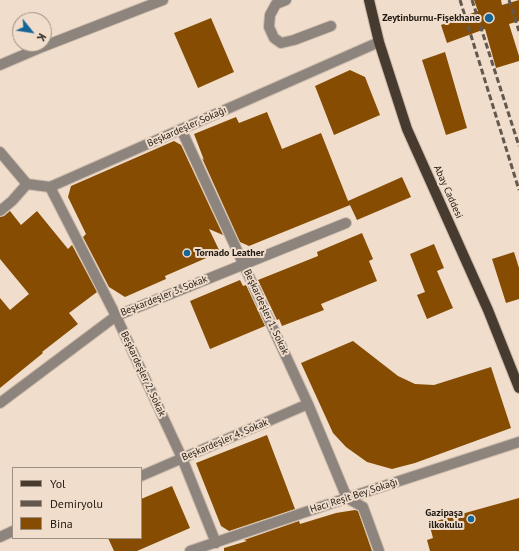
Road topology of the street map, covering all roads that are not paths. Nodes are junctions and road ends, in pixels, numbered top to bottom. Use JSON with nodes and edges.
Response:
{"nodes":[{"id":1,"x":163,"y":0,"type":"edge"},
{"id":2,"x":286,"y":0,"type":"edge"},
{"id":3,"x":369,"y":0,"type":"edge"},
{"id":4,"x":330,"y":26,"type":"dead end"},
{"id":5,"x":379,"y":42,"type":"junction"},
{"id":6,"x":0,"y":65,"type":"edge"},
{"id":7,"x":181,"y":129,"type":"junction"},
{"id":8,"x":0,"y":152,"type":"edge"},
{"id":9,"x":28,"y":184,"type":"junction"},
{"id":10,"x":50,"y":187,"type":"junction"},
{"id":11,"x":0,"y":211,"type":"edge"},
{"id":12,"x":346,"y":223,"type":"dead end"},
{"id":13,"x":244,"y":264,"type":"junction"},
{"id":14,"x":116,"y":316,"type":"junction"},
{"id":15,"x":519,"y":388,"type":"edge"},
{"id":16,"x":0,"y":403,"type":"edge"},
{"id":17,"x":308,"y":404,"type":"junction"},
{"id":18,"x":519,"y":442,"type":"edge"},
{"id":19,"x":182,"y":458,"type":"junction"},
{"id":20,"x":142,"y":476,"type":"edge"},
{"id":21,"x":347,"y":498,"type":"junction"},
{"id":22,"x":12,"y":531,"type":"edge"},
{"id":23,"x":0,"y":537,"type":"edge"},
{"id":24,"x":216,"y":543,"type":"junction"},
{"id":25,"x":190,"y":551,"type":"edge"},
{"id":26,"x":379,"y":551,"type":"edge"}],
"edges":[{"from":1,"to":6,"type":"street"},
{"from":2,"to":4,"type":"street"},
{"from":3,"to":5,"type":"main road","name":"Abay Caddesi"},
{"from":5,"to":7,"type":"street","name":"Beşkardeşler Sokağı"},
{"from":5,"to":15,"type":"main road","name":"Abay Caddesi"},
{"from":7,"to":10,"type":"street","name":"Beşkardeşler Sokağı"},
{"from":7,"to":13,"type":"street","name":"Beşkardeşler 1. Sokak"},
{"from":8,"to":9,"type":"street"},
{"from":9,"to":10,"type":"street"},
{"from":9,"to":11,"type":"street"},
{"from":10,"to":14,"type":"street","name":"Beşkardeşler 2. Sokak"},
{"from":12,"to":13,"type":"street","name":"Beşkardeşler 3. Sokak"},
{"from":13,"to":14,"type":"street","name":"Beşkardeşler 3. Sokak"},
{"from":13,"to":17,"type":"street","name":"Beşkardeşler 1. Sokak"},
{"from":14,"to":16,"type":"street","name":"Beşkardeşler 3. Sokak"},
{"from":14,"to":19,"type":"street","name":"Beşkardeşler 2. Sokak"},
{"from":17,"to":19,"type":"street","name":"Beşkardeşler 4. Sokak"},
{"from":17,"to":21,"type":"street","name":"Beşkardeşler 1. Sokak"},
{"from":18,"to":21,"type":"street","name":"Hacı Reşit Bey Sokağı"},
{"from":19,"to":20,"type":"street","name":"Beşkardeşler 4. Sokak"},
{"from":19,"to":24,"type":"street","name":"Beşkardeşler 2. Sokak"},
{"from":21,"to":24,"type":"street","name":"Hacı Reşit Bey Sokağı"},
{"from":21,"to":26,"type":"street"},
{"from":22,"to":23,"type":"street"},
{"from":24,"to":25,"type":"street","name":"Hacı Reşit Bey Sokağı"}]}
